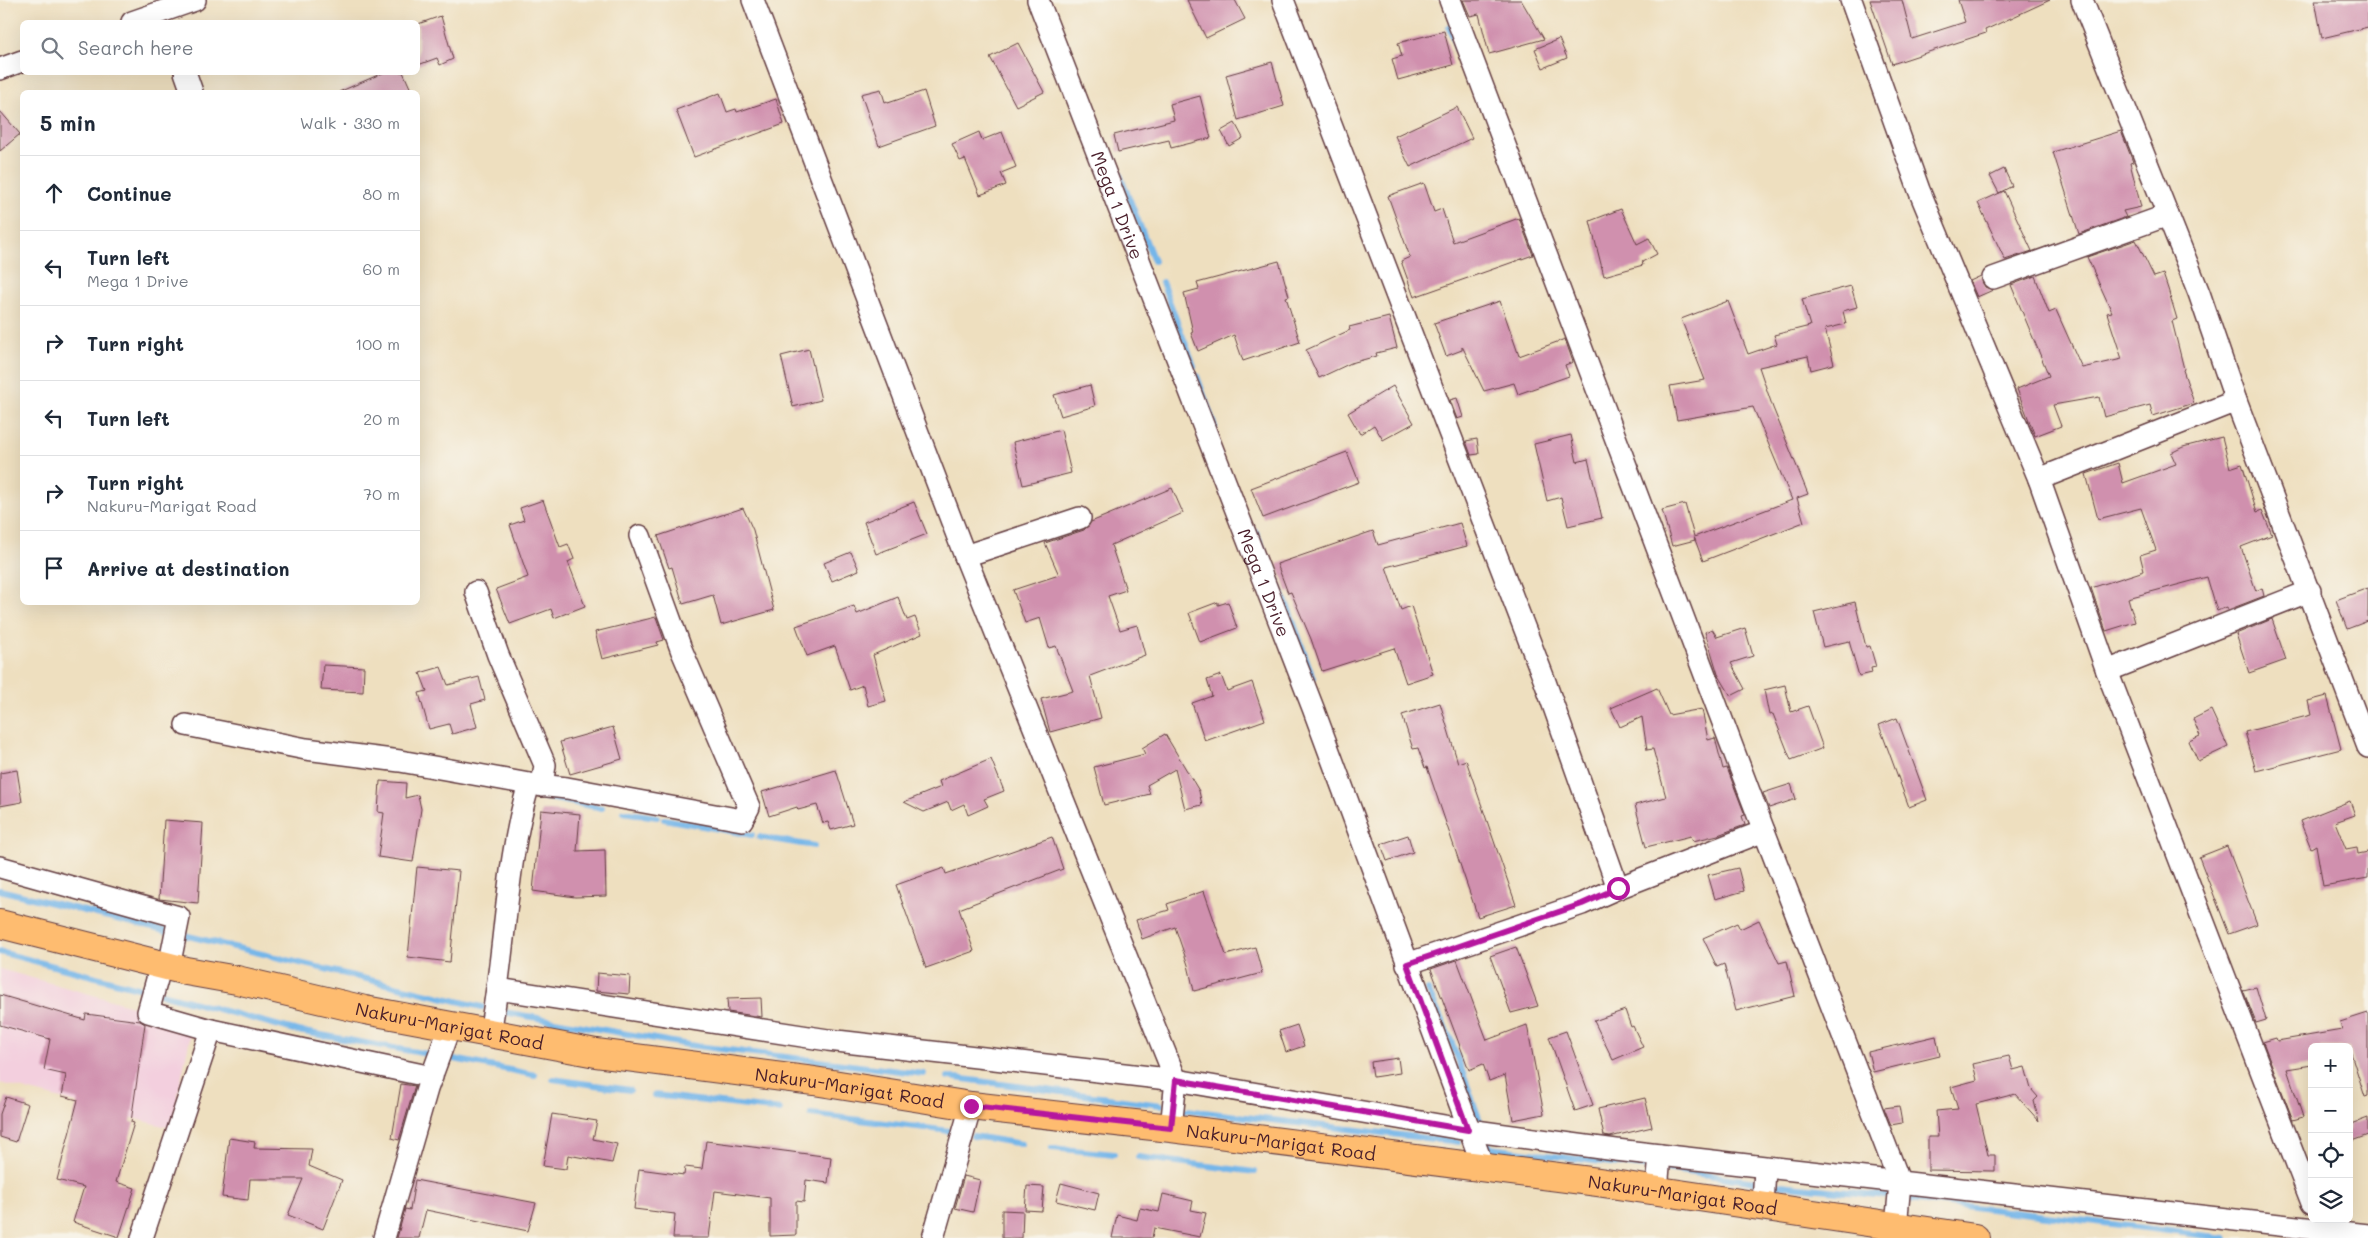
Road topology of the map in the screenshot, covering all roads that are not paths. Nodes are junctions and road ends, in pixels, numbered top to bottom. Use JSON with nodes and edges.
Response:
{"nodes":[{"id":1,"x":195,"y":0,"type":"edge"},
{"id":2,"x":753,"y":0,"type":"edge"},
{"id":3,"x":1038,"y":0,"type":"edge"},
{"id":4,"x":1283,"y":0,"type":"edge"},
{"id":5,"x":1450,"y":0,"type":"edge"},
{"id":6,"x":1851,"y":0,"type":"edge"},
{"id":7,"x":2082,"y":0,"type":"edge"},
{"id":8,"x":166,"y":17,"type":"edge"},
{"id":9,"x":146,"y":20,"type":"edge"},
{"id":10,"x":20,"y":62,"type":"edge"},
{"id":11,"x":0,"y":69,"type":"edge"},
{"id":12,"x":186,"y":75,"type":"edge"},
{"id":13,"x":191,"y":90,"type":"edge"},
{"id":14,"x":2168,"y":215,"type":"junction"},
{"id":15,"x":1993,"y":278,"type":"dead end"},
{"id":16,"x":2236,"y":401,"type":"junction"},
{"id":17,"x":2040,"y":479,"type":"junction"},
{"id":18,"x":1080,"y":518,"type":"dead end"},
{"id":19,"x":640,"y":536,"type":"dead end"},
{"id":20,"x":965,"y":556,"type":"junction"},
{"id":21,"x":2310,"y":590,"type":"junction"},
{"id":22,"x":476,"y":592,"type":"dead end"},
{"id":23,"x":2107,"y":671,"type":"junction"},
{"id":24,"x":186,"y":725,"type":"dead end"},
{"id":25,"x":2368,"y":747,"type":"edge"},
{"id":26,"x":535,"y":785,"type":"junction"},
{"id":27,"x":1764,"y":831,"type":"junction"},
{"id":28,"x":0,"y":867,"type":"edge"},
{"id":29,"x":1618,"y":888,"type":"junction"},
{"id":30,"x":0,"y":924,"type":"edge"},
{"id":31,"x":1407,"y":964,"type":"junction"},
{"id":32,"x":165,"y":966,"type":"junction"},
{"id":33,"x":498,"y":989,"type":"junction"},
{"id":34,"x":450,"y":1026,"type":"junction"},
{"id":35,"x":211,"y":1030,"type":"junction"},
{"id":36,"x":490,"y":1032,"type":"junction"},
{"id":37,"x":432,"y":1077,"type":"junction"},
{"id":38,"x":1176,"y":1080,"type":"junction"},
{"id":39,"x":971,"y":1106,"type":"junction"},
{"id":40,"x":1171,"y":1128,"type":"junction"},
{"id":41,"x":1468,"y":1130,"type":"junction"},
{"id":42,"x":1660,"y":1155,"type":"junction"},
{"id":43,"x":1484,"y":1168,"type":"junction"},
{"id":44,"x":1766,"y":1168,"type":"junction"},
{"id":45,"x":1900,"y":1183,"type":"junction"},
{"id":46,"x":1657,"y":1190,"type":"junction"},
{"id":47,"x":2308,"y":1193,"type":"edge"},
{"id":48,"x":1762,"y":1206,"type":"junction"},
{"id":49,"x":1896,"y":1227,"type":"junction"},
{"id":50,"x":2322,"y":1229,"type":"edge"},
{"id":51,"x":2368,"y":1235,"type":"edge"},
{"id":52,"x":142,"y":1238,"type":"edge"},
{"id":53,"x":384,"y":1238,"type":"edge"},
{"id":54,"x":933,"y":1238,"type":"edge"},
{"id":55,"x":1975,"y":1238,"type":"edge"}],
"edges":[{"from":1,"to":8,"type":"street"},
{"from":2,"to":20,"type":"street"},
{"from":3,"to":31,"type":"street","name":"Mega 1 Drive"},
{"from":4,"to":29,"type":"street"},
{"from":5,"to":27,"type":"street"},
{"from":6,"to":17,"type":"street"},
{"from":7,"to":14,"type":"street"},
{"from":8,"to":9,"type":"street"},
{"from":10,"to":11,"type":"street"},
{"from":12,"to":13,"type":"street"},
{"from":14,"to":15,"type":"street"},
{"from":14,"to":16,"type":"street"},
{"from":16,"to":17,"type":"street"},
{"from":16,"to":21,"type":"street"},
{"from":17,"to":23,"type":"street"},
{"from":18,"to":20,"type":"street"},
{"from":19,"to":26,"type":"street"},
{"from":20,"to":38,"type":"street"},
{"from":21,"to":23,"type":"street"},
{"from":21,"to":25,"type":"street"},
{"from":22,"to":26,"type":"street"},
{"from":23,"to":47,"type":"street"},
{"from":24,"to":26,"type":"street"},
{"from":26,"to":33,"type":"street"},
{"from":27,"to":29,"type":"street"},
{"from":27,"to":45,"type":"street"},
{"from":28,"to":32,"type":"street"},
{"from":29,"to":31,"type":"street"},
{"from":30,"to":32,"type":"main road","name":"Nakuru-Marigat Road"},
{"from":31,"to":41,"type":"street","name":"Mega 1 Drive"},
{"from":32,"to":34,"type":"main road","name":"Nakuru-Marigat Road"},
{"from":32,"to":35,"type":"street"},
{"from":33,"to":36,"type":"street"},
{"from":33,"to":38,"type":"street"},
{"from":34,"to":36,"type":"main road","name":"Nakuru-Marigat Road"},
{"from":34,"to":37,"type":"street"},
{"from":35,"to":37,"type":"street"},
{"from":35,"to":52,"type":"street"},
{"from":36,"to":39,"type":"main road","name":"Nakuru-Marigat Road"},
{"from":37,"to":53,"type":"street"},
{"from":38,"to":40,"type":"street"},
{"from":38,"to":41,"type":"street"},
{"from":39,"to":40,"type":"main road","name":"Nakuru-Marigat Road"},
{"from":39,"to":54,"type":"street"},
{"from":40,"to":43,"type":"main road","name":"Nakuru-Marigat Road"},
{"from":41,"to":42,"type":"street"},
{"from":41,"to":43,"type":"street","name":"Mega 1 Drive"},
{"from":42,"to":44,"type":"street"},
{"from":42,"to":46,"type":"street"},
{"from":43,"to":46,"type":"main road","name":"Nakuru-Marigat Road"},
{"from":44,"to":45,"type":"street"},
{"from":44,"to":48,"type":"street"},
{"from":45,"to":49,"type":"street"},
{"from":45,"to":50,"type":"street"},
{"from":46,"to":48,"type":"main road","name":"Nakuru-Marigat Road"},
{"from":48,"to":49,"type":"main road","name":"Nakuru-Marigat Road"},
{"from":49,"to":55,"type":"main road","name":"Nakuru-Marigat Road"},
{"from":50,"to":51,"type":"street"}]}
